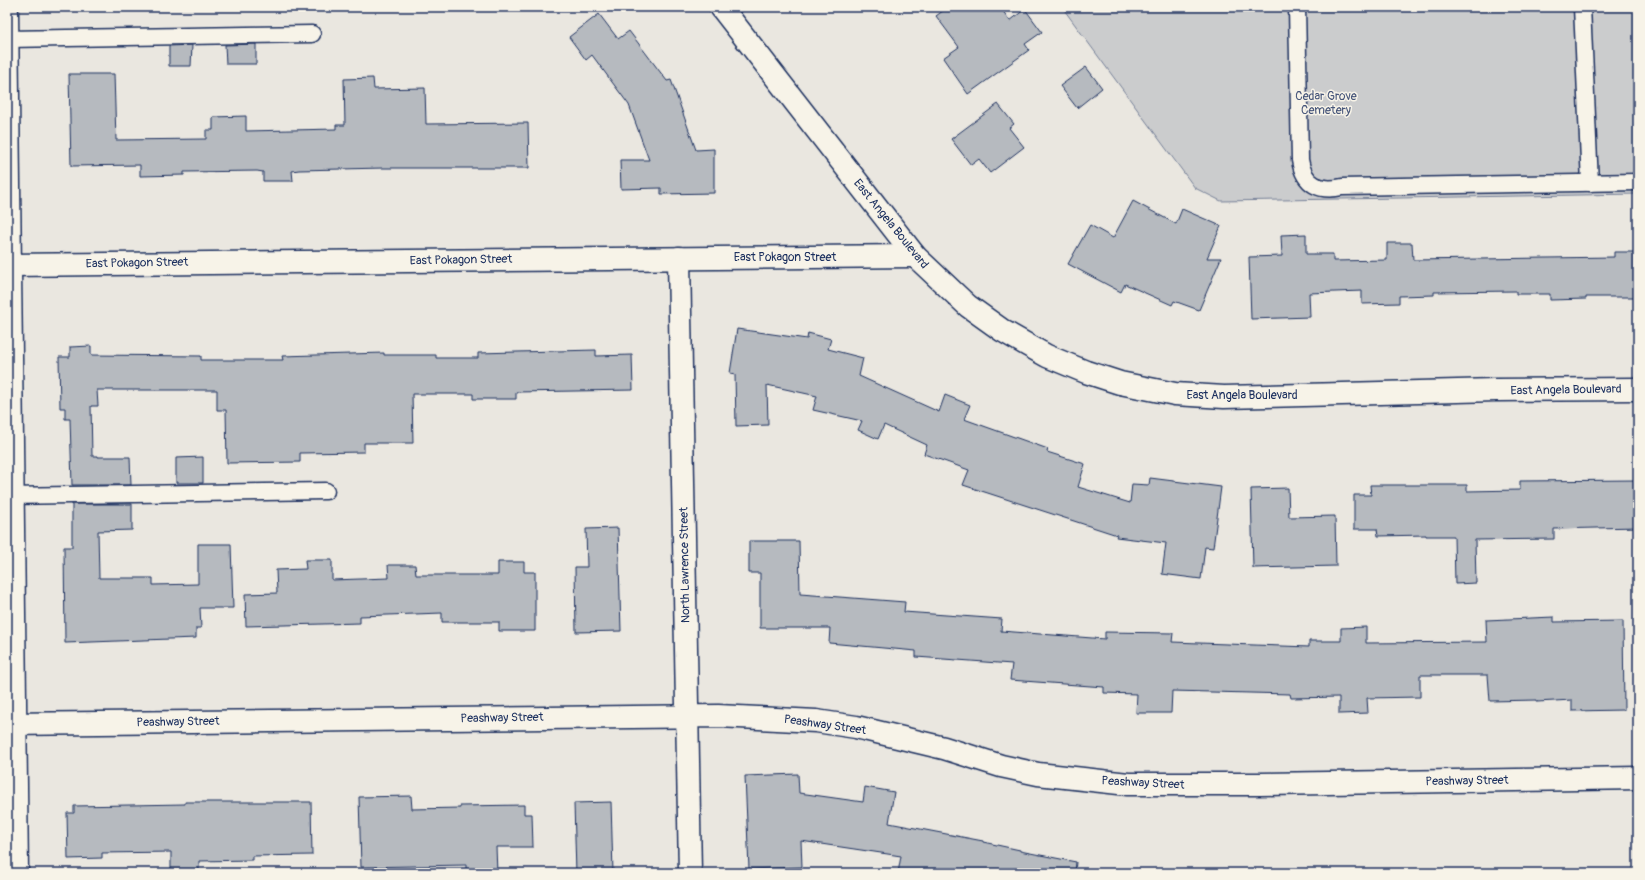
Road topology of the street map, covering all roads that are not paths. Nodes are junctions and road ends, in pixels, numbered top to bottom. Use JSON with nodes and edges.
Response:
{"nodes":[{"id":1,"x":721,"y":7,"type":"edge"},
{"id":2,"x":1297,"y":7,"type":"edge"},
{"id":3,"x":1582,"y":7,"type":"edge"},
{"id":4,"x":7,"y":12,"type":"edge"},
{"id":5,"x":312,"y":34,"type":"dead end"},
{"id":6,"x":7,"y":38,"type":"edge"},
{"id":7,"x":1638,"y":182,"type":"edge"},
{"id":8,"x":1590,"y":183,"type":"junction"},
{"id":9,"x":915,"y":256,"type":"junction"},
{"id":10,"x":679,"y":258,"type":"junction"},
{"id":11,"x":8,"y":265,"type":"edge"},
{"id":12,"x":1638,"y":389,"type":"edge"},
{"id":13,"x":326,"y":491,"type":"dead end"},
{"id":14,"x":10,"y":496,"type":"edge"},
{"id":15,"x":687,"y":716,"type":"junction"},
{"id":16,"x":11,"y":724,"type":"edge"},
{"id":17,"x":1638,"y":778,"type":"edge"},
{"id":18,"x":17,"y":873,"type":"edge"},
{"id":19,"x":690,"y":873,"type":"edge"}],
"edges":[{"from":1,"to":9,"type":"street","name":"East Angela Boulevard"},
{"from":2,"to":8,"type":"lane"},
{"from":3,"to":8,"type":"lane"},
{"from":4,"to":6,"type":"street"},
{"from":5,"to":6,"type":"lane"},
{"from":6,"to":11,"type":"street"},
{"from":7,"to":8,"type":"lane"},
{"from":9,"to":10,"type":"street","name":"East Pokagon Street"},
{"from":9,"to":12,"type":"street","name":"East Angela Boulevard"},
{"from":10,"to":11,"type":"street","name":"East Pokagon Street"},
{"from":10,"to":15,"type":"street","name":"North Lawrence Street"},
{"from":11,"to":14,"type":"street"},
{"from":13,"to":14,"type":"lane"},
{"from":14,"to":16,"type":"street"},
{"from":15,"to":16,"type":"street","name":"Peashway Street"},
{"from":15,"to":17,"type":"street","name":"Peashway Street"},
{"from":15,"to":19,"type":"street","name":"North Lawrence Street"},
{"from":16,"to":18,"type":"street"}]}
